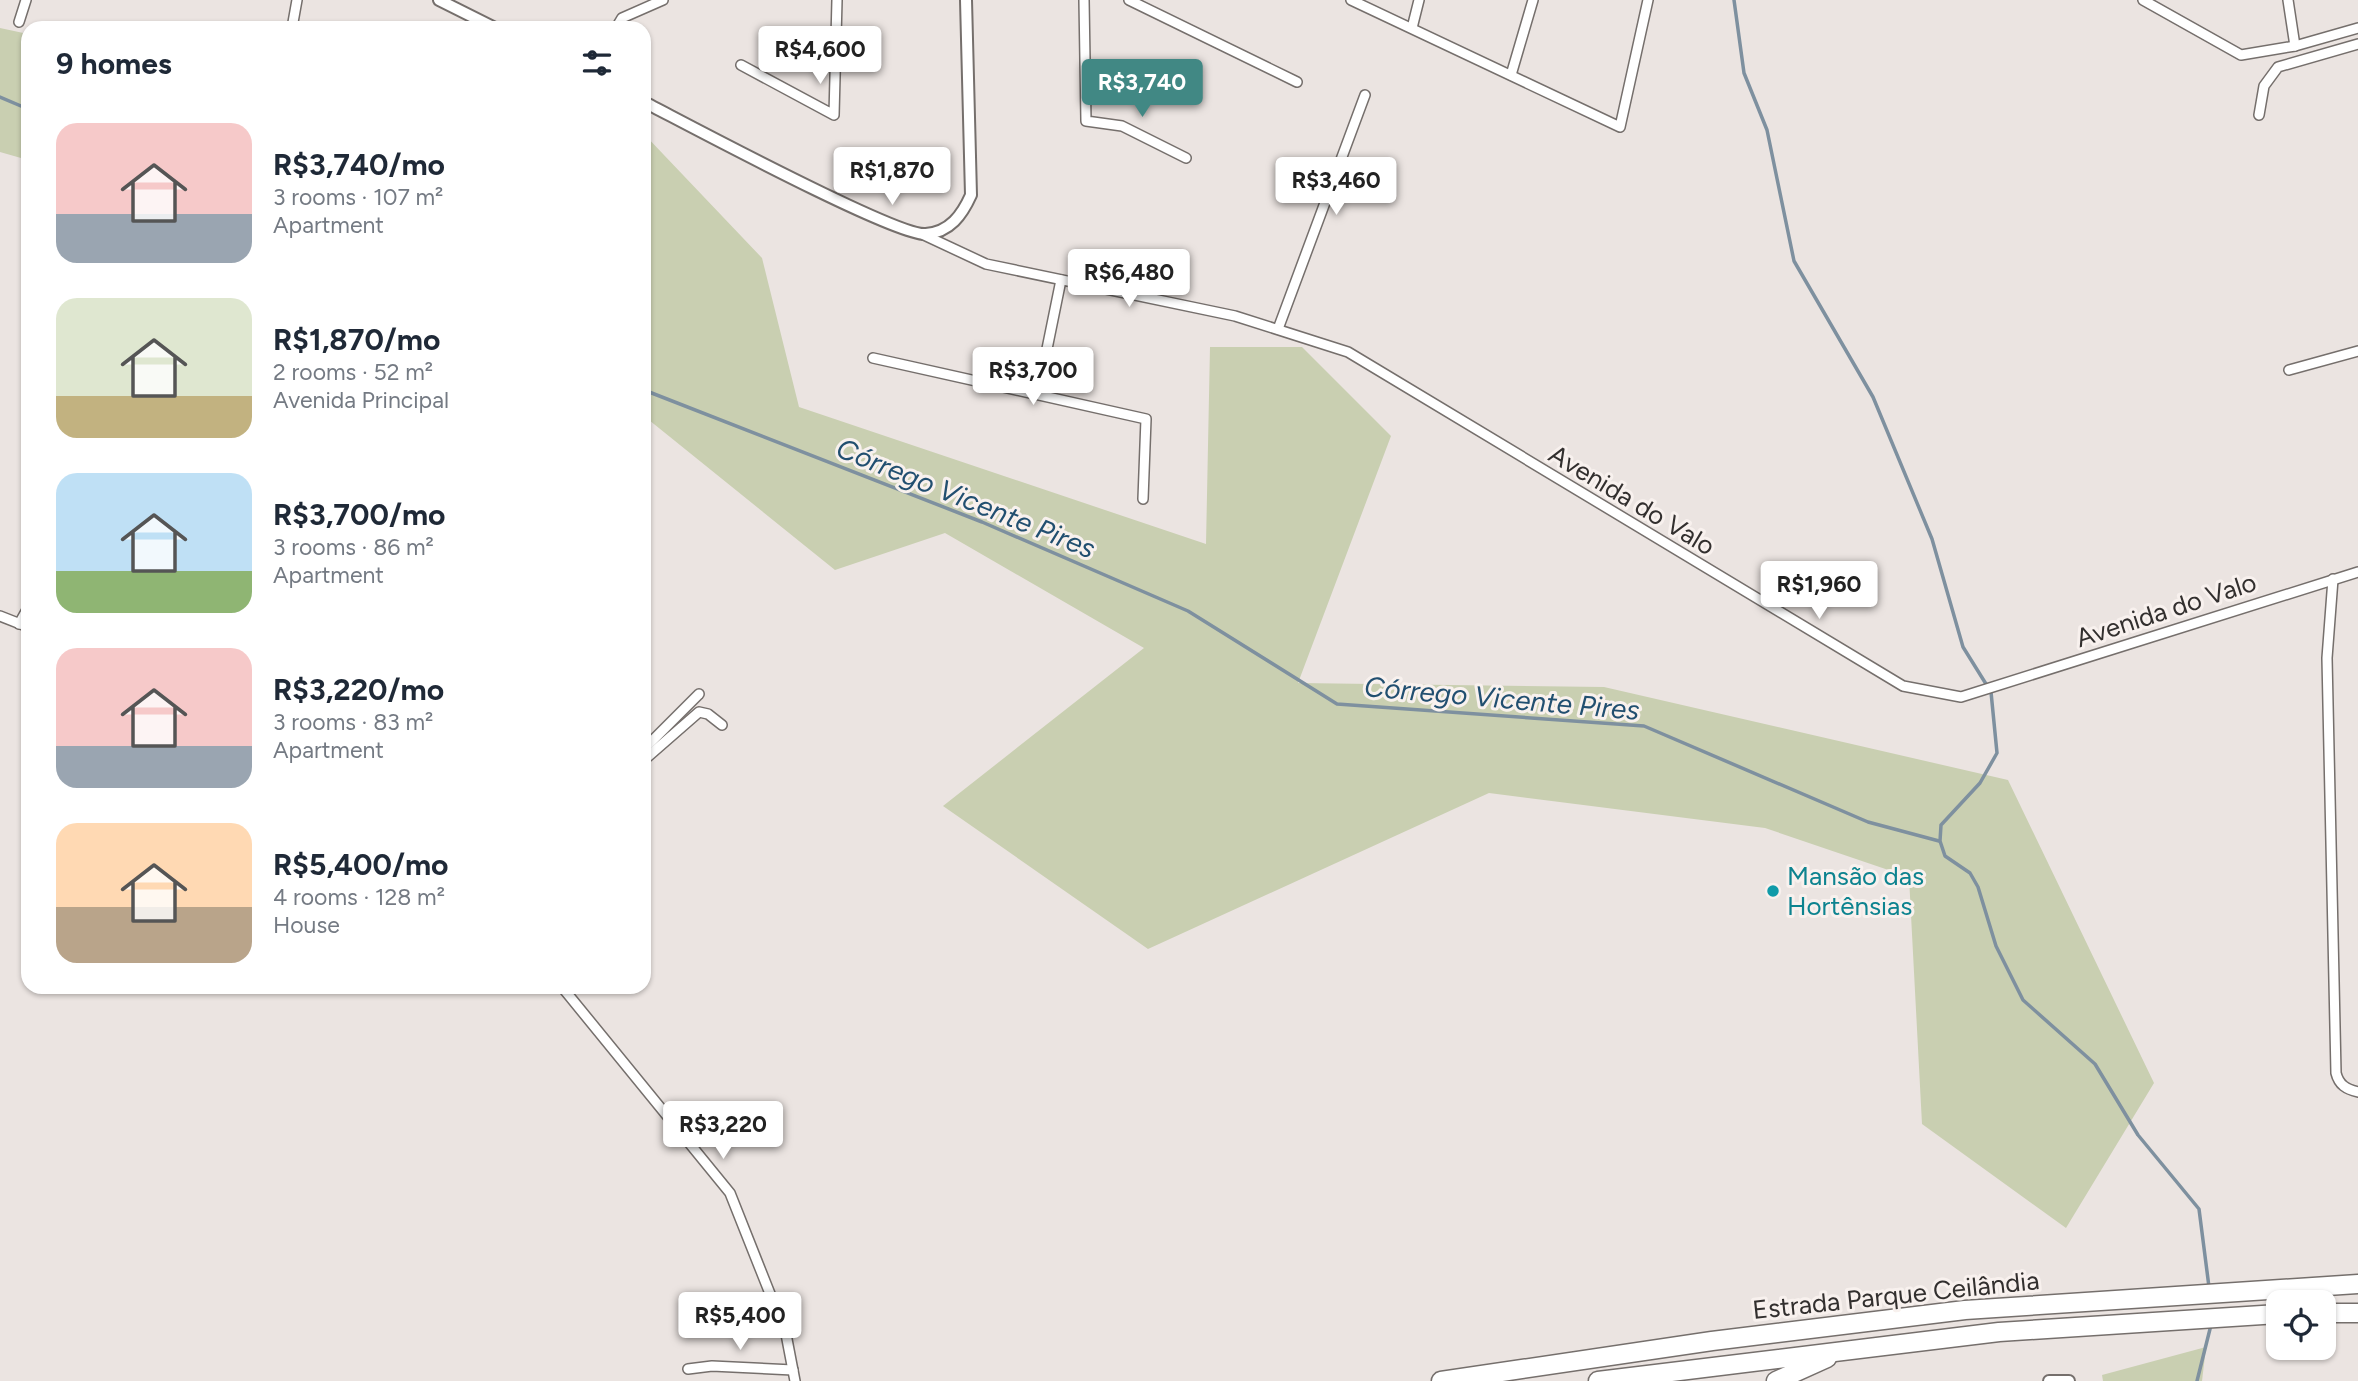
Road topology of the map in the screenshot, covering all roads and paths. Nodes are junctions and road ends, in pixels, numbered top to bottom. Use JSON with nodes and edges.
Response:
{"nodes":[{"id":1,"x":26,"y":0,"type":"edge"},
{"id":2,"x":297,"y":0,"type":"edge"},
{"id":3,"x":439,"y":0,"type":"edge"},
{"id":4,"x":663,"y":0,"type":"edge"},
{"id":5,"x":838,"y":0,"type":"edge"},
{"id":6,"x":966,"y":0,"type":"edge"},
{"id":7,"x":1084,"y":0,"type":"edge"},
{"id":8,"x":1129,"y":0,"type":"edge"},
{"id":9,"x":1351,"y":0,"type":"edge"},
{"id":10,"x":1419,"y":0,"type":"edge"},
{"id":11,"x":1533,"y":0,"type":"edge"},
{"id":12,"x":1648,"y":0,"type":"edge"},
{"id":13,"x":2143,"y":0,"type":"edge"},
{"id":14,"x":2288,"y":0,"type":"edge"},
{"id":15,"x":293,"y":21,"type":"edge"},
{"id":16,"x":481,"y":21,"type":"edge"},
{"id":17,"x":620,"y":21,"type":"edge"},
{"id":18,"x":19,"y":22,"type":"dead end"},
{"id":19,"x":2358,"y":28,"type":"edge"},
{"id":20,"x":1412,"y":29,"type":"junction"},
{"id":21,"x":2358,"y":44,"type":"edge"},
{"id":22,"x":2295,"y":46,"type":"junction"},
{"id":23,"x":741,"y":65,"type":"dead end"},
{"id":24,"x":1511,"y":75,"type":"junction"},
{"id":25,"x":1297,"y":82,"type":"dead end"},
{"id":26,"x":1365,"y":95,"type":"dead end"},
{"id":27,"x":651,"y":105,"type":"edge"},
{"id":28,"x":2259,"y":115,"type":"dead end"},
{"id":29,"x":1186,"y":158,"type":"dead end"},
{"id":30,"x":924,"y":235,"type":"junction"},
{"id":31,"x":1061,"y":280,"type":"junction"},
{"id":32,"x":1278,"y":330,"type":"junction"},
{"id":33,"x":2358,"y":351,"type":"edge"},
{"id":34,"x":873,"y":358,"type":"dead end"},
{"id":35,"x":2289,"y":370,"type":"dead end"},
{"id":36,"x":1038,"y":393,"type":"junction"},
{"id":37,"x":1143,"y":499,"type":"dead end"},
{"id":38,"x":2358,"y":572,"type":"edge"},
{"id":39,"x":2333,"y":579,"type":"junction"},
{"id":40,"x":0,"y":616,"type":"edge"},
{"id":41,"x":21,"y":624,"type":"edge"},
{"id":42,"x":699,"y":694,"type":"dead end"},
{"id":43,"x":722,"y":725,"type":"dead end"},
{"id":44,"x":651,"y":742,"type":"edge"},
{"id":45,"x":651,"y":754,"type":"edge"},
{"id":46,"x":568,"y":994,"type":"edge"},
{"id":47,"x":2358,"y":1092,"type":"edge"},
{"id":48,"x":2358,"y":1284,"type":"edge"},
{"id":49,"x":2358,"y":1312,"type":"edge"},
{"id":50,"x":2336,"y":1313,"type":"edge"},
{"id":51,"x":2266,"y":1315,"type":"edge"},
{"id":52,"x":1847,"y":1350,"type":"junction"},
{"id":53,"x":688,"y":1369,"type":"dead end"},
{"id":54,"x":793,"y":1370,"type":"junction"},
{"id":55,"x":795,"y":1381,"type":"edge"},
{"id":56,"x":1441,"y":1381,"type":"edge"},
{"id":57,"x":1598,"y":1381,"type":"edge"},
{"id":58,"x":1776,"y":1381,"type":"edge"},
{"id":59,"x":2049,"y":1381,"type":"edge"},
{"id":60,"x":2069,"y":1381,"type":"edge"}],
"edges":[{"from":1,"to":18,"type":"street"},
{"from":2,"to":15,"type":"street"},
{"from":3,"to":16,"type":"street"},
{"from":4,"to":17,"type":"street"},
{"from":5,"to":23,"type":"street"},
{"from":6,"to":30,"type":"street"},
{"from":7,"to":29,"type":"street"},
{"from":8,"to":25,"type":"street"},
{"from":9,"to":20,"type":"street"},
{"from":10,"to":20,"type":"street"},
{"from":11,"to":24,"type":"street"},
{"from":12,"to":24,"type":"street"},
{"from":13,"to":22,"type":"street"},
{"from":14,"to":22,"type":"street"},
{"from":19,"to":22,"type":"street"},
{"from":20,"to":24,"type":"street"},
{"from":21,"to":28,"type":"street"},
{"from":26,"to":32,"type":"street"},
{"from":27,"to":30,"type":"street"},
{"from":30,"to":31,"type":"street","name":"Avenida do Valo"},
{"from":31,"to":32,"type":"street","name":"Avenida do Valo"},
{"from":31,"to":36,"type":"street"},
{"from":32,"to":39,"type":"street","name":"Avenida do Valo"},
{"from":33,"to":35,"type":"street"},
{"from":34,"to":36,"type":"street"},
{"from":36,"to":37,"type":"street"},
{"from":38,"to":39,"type":"street","name":"Avenida do Valo"},
{"from":39,"to":47,"type":"street"},
{"from":40,"to":41,"type":"street"},
{"from":42,"to":44,"type":"street"},
{"from":43,"to":45,"type":"street"},
{"from":46,"to":54,"type":"street"},
{"from":48,"to":56,"type":"highway","name":"Estrada Parque Ceilândia"},
{"from":49,"to":50,"type":"highway"},
{"from":51,"to":52,"type":"highway","name":"Estrada Parque Ceilândia"},
{"from":52,"to":57,"type":"highway","name":"Estrada Parque Ceilândia"},
{"from":52,"to":58,"type":"highway"},
{"from":53,"to":54,"type":"street"},
{"from":54,"to":55,"type":"street"},
{"from":59,"to":60,"type":"street"}]}
